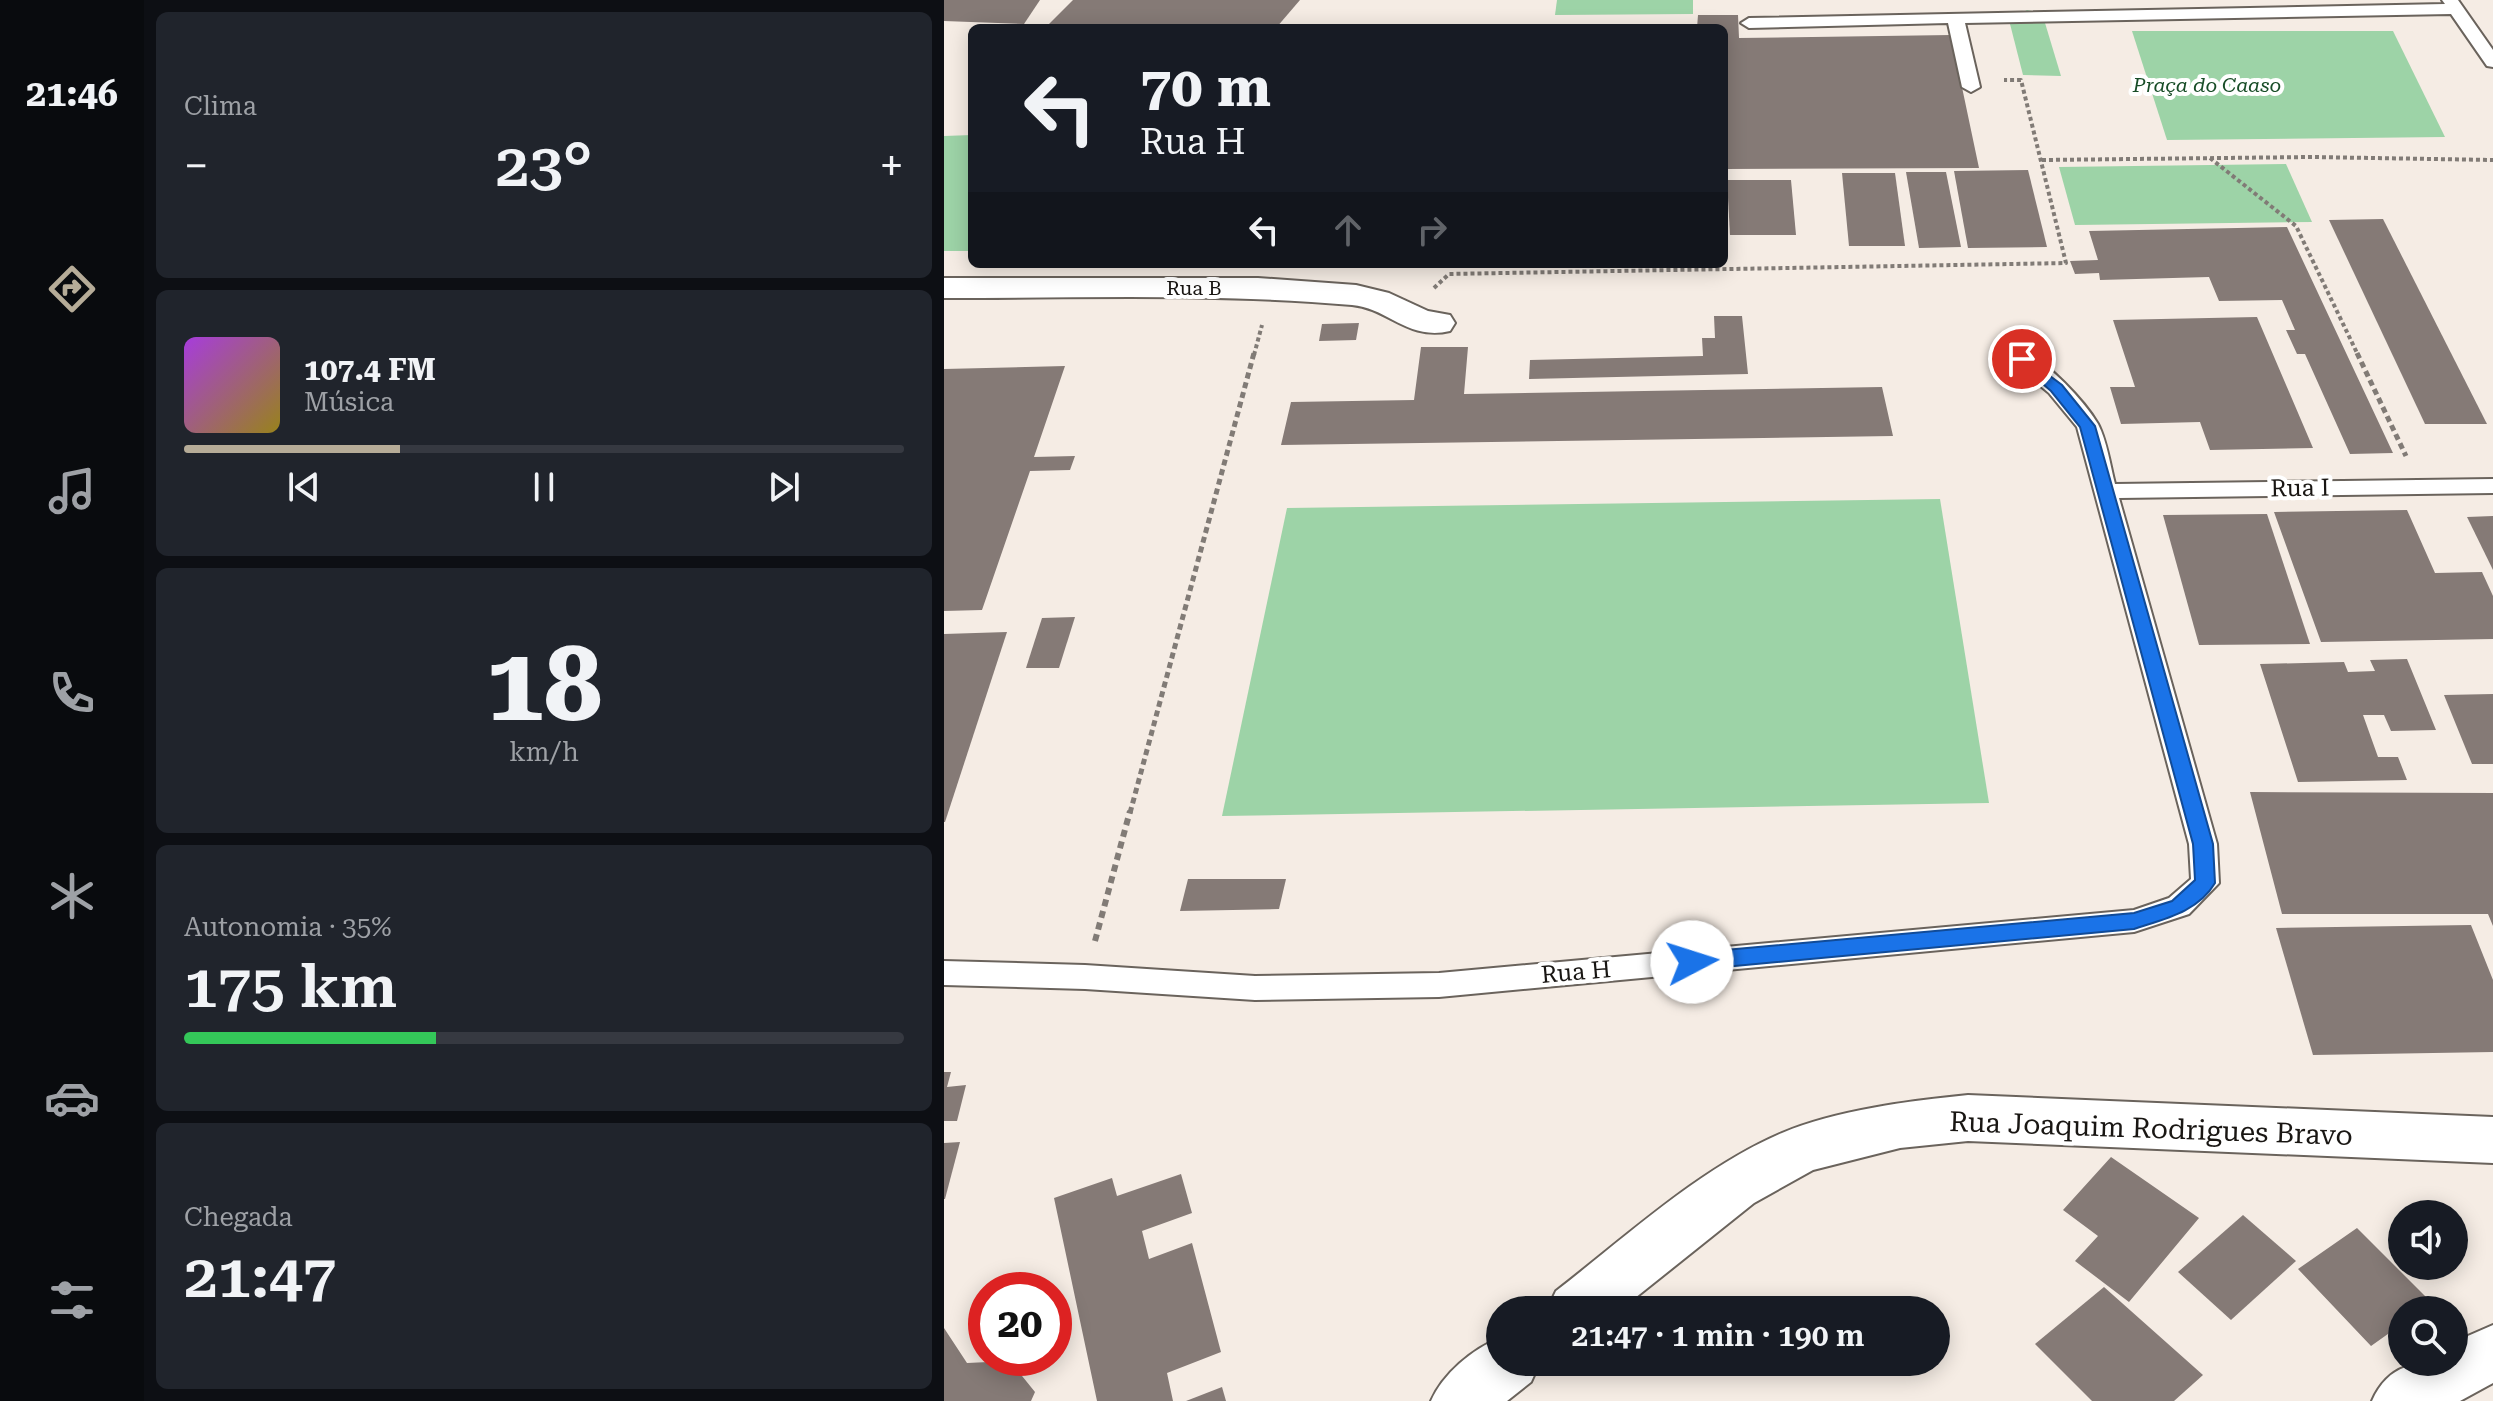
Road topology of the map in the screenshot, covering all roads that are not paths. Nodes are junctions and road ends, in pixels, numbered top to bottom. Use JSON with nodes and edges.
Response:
{"nodes":[{"id":1,"x":2453,"y":4,"type":"edge"},
{"id":2,"x":1955,"y":18,"type":"junction"},
{"id":3,"x":1749,"y":23,"type":"dead end"},
{"id":4,"x":2493,"y":62,"type":"edge"},
{"id":5,"x":1971,"y":84,"type":"road end"},
{"id":6,"x":944,"y":288,"type":"edge"},
{"id":7,"x":1421,"y":319,"type":"road end"},
{"id":8,"x":2022,"y":359,"type":"dead end"},
{"id":9,"x":2493,"y":486,"type":"edge"},
{"id":10,"x":2107,"y":491,"type":"junction"},
{"id":11,"x":944,"y":973,"type":"edge"},
{"id":12,"x":2492,"y":1141,"type":"edge"},
{"id":13,"x":1594,"y":1296,"type":"edge"},
{"id":14,"x":2493,"y":1352,"type":"edge"},
{"id":15,"x":1492,"y":1376,"type":"edge"},
{"id":16,"x":1461,"y":1401,"type":"edge"},
{"id":17,"x":2402,"y":1401,"type":"edge"}],
"edges":[{"from":1,"to":2,"type":"lane"},
{"from":1,"to":4,"type":"lane"},
{"from":2,"to":3,"type":"lane"},
{"from":2,"to":5,"type":"lane"},
{"from":6,"to":7,"type":"main road","name":"Rua B"},
{"from":8,"to":10,"type":"lane","name":"Rua H"},
{"from":9,"to":10,"type":"lane","name":"Rua I"},
{"from":10,"to":11,"type":"lane","name":"Rua H"},
{"from":12,"to":13,"type":"main road","name":"Rua Joaquim Rodrigues Bravo"},
{"from":14,"to":17,"type":"main road"},
{"from":15,"to":16,"type":"main road"}]}
